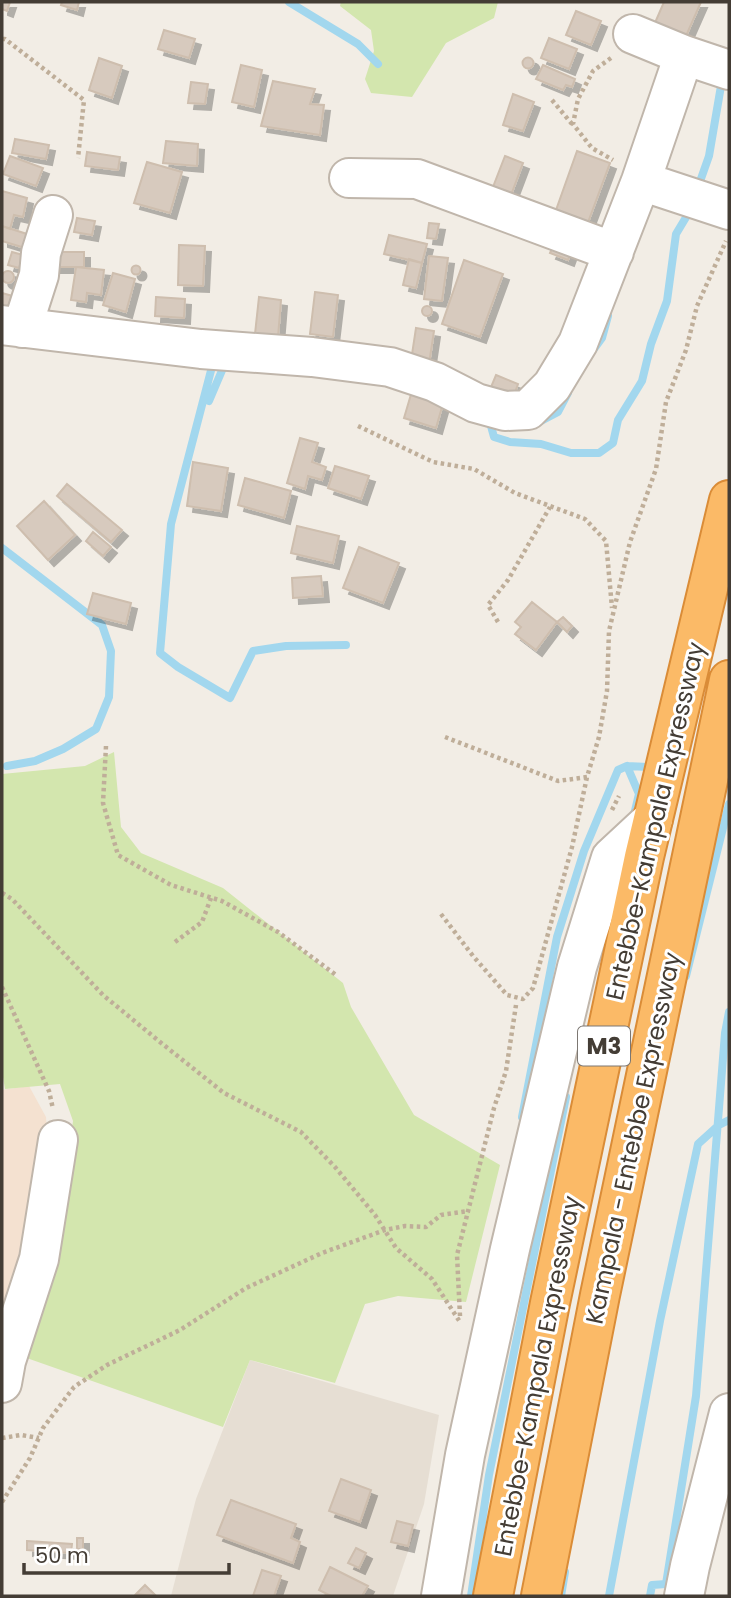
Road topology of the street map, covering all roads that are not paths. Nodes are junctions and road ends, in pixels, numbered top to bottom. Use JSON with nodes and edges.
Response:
{"nodes":[{"id":1,"x":633,"y":34,"type":"road end"},
{"id":2,"x":684,"y":55,"type":"junction"},
{"id":3,"x":729,"y":69,"type":"edge"},
{"id":4,"x":349,"y":178,"type":"dead end"},
{"id":5,"x":638,"y":188,"type":"junction"},
{"id":6,"x":705,"y":202,"type":"edge"},
{"id":7,"x":54,"y":215,"type":"dead end"},
{"id":8,"x":614,"y":252,"type":"junction"},
{"id":9,"x":12,"y":327,"type":"edge"},
{"id":10,"x":729,"y":500,"type":"edge"},
{"id":11,"x":729,"y":680,"type":"edge"},
{"id":12,"x":653,"y":819,"type":"junction"},
{"id":13,"x":58,"y":1140,"type":"road end"},
{"id":14,"x":2,"y":1383,"type":"edge"},
{"id":15,"x":729,"y":1413,"type":"edge"},
{"id":16,"x":441,"y":1596,"type":"edge"},
{"id":17,"x":493,"y":1596,"type":"edge"},
{"id":18,"x":541,"y":1596,"type":"edge"},
{"id":19,"x":684,"y":1596,"type":"edge"}],
"edges":[{"from":1,"to":2,"type":"street"},
{"from":2,"to":3,"type":"street"},
{"from":2,"to":5,"type":"street"},
{"from":4,"to":8,"type":"street"},
{"from":5,"to":6,"type":"street"},
{"from":5,"to":8,"type":"street"},
{"from":7,"to":9,"type":"street"},
{"from":8,"to":9,"type":"street"},
{"from":10,"to":12,"type":"highway","name":"Entebbe-Kampala Expressway","number":"M3"},
{"from":11,"to":18,"type":"highway","name":"Kampala - Entebbe Expressway","number":"M3"},
{"from":12,"to":16,"type":"street"},
{"from":12,"to":17,"type":"highway","name":"Entebbe-Kampala Expressway","number":"M3"},
{"from":13,"to":14,"type":"street"},
{"from":15,"to":19,"type":"street"}]}
